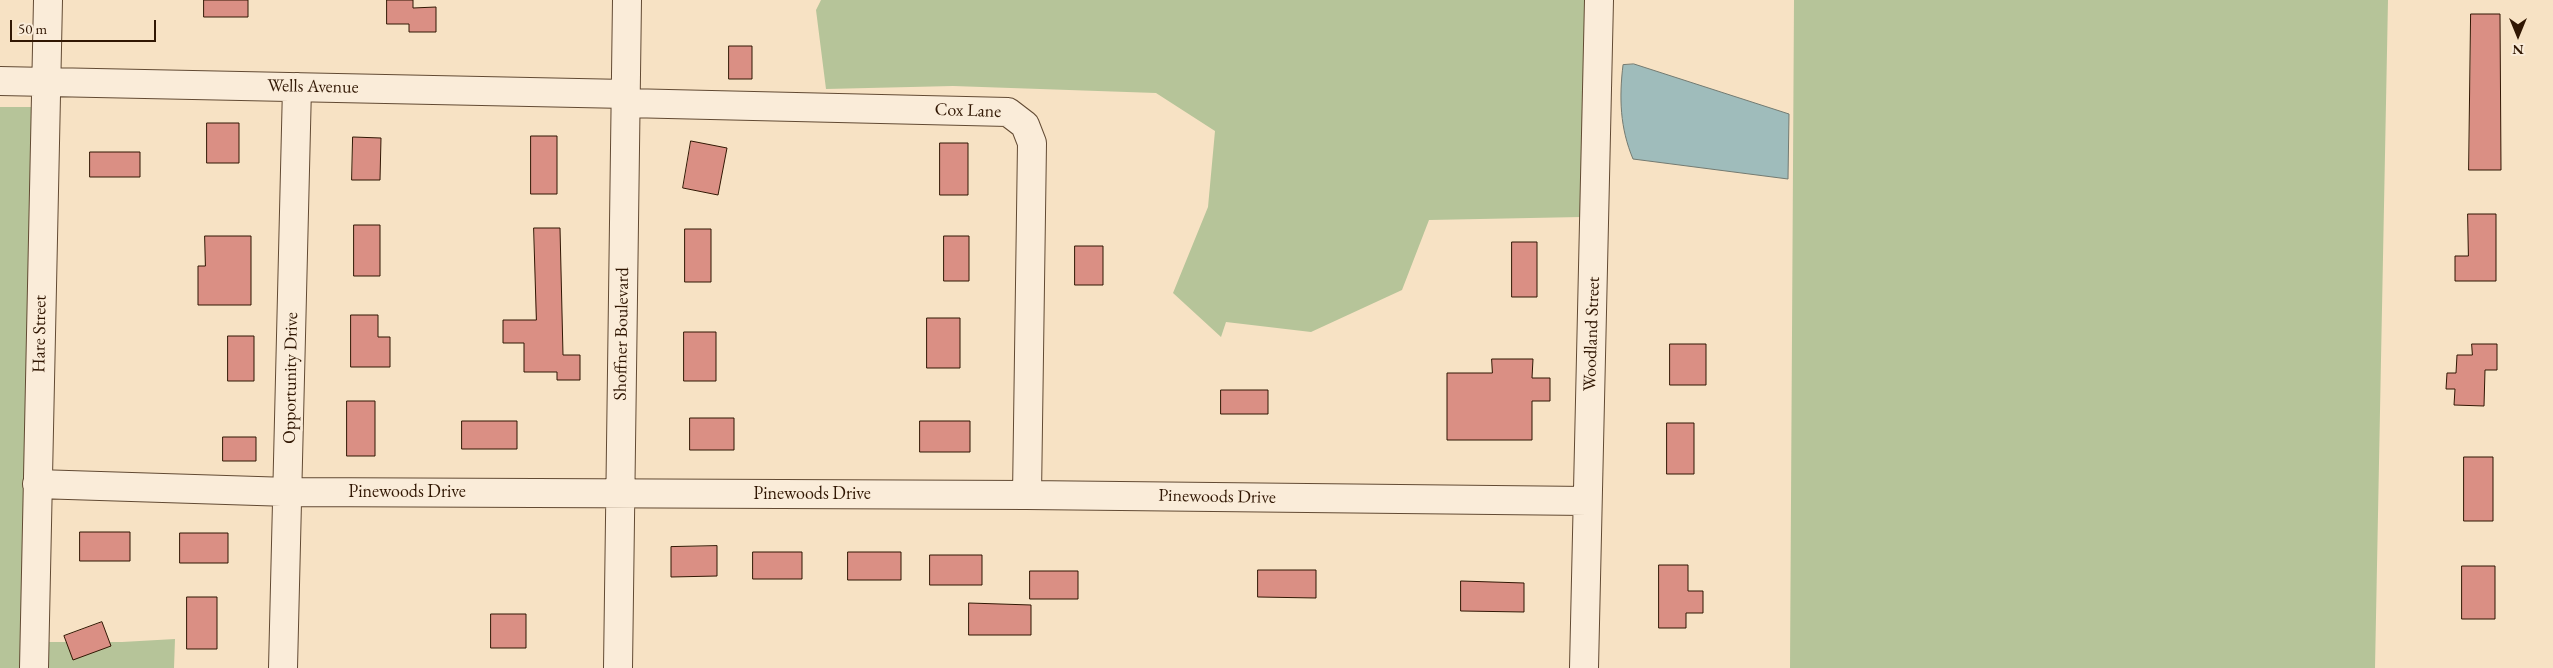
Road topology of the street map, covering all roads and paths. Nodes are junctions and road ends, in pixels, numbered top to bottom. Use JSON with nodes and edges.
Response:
{"nodes":[{"id":1,"x":48,"y":0,"type":"edge"},
{"id":2,"x":627,"y":0,"type":"edge"},
{"id":3,"x":1599,"y":0,"type":"edge"},
{"id":4,"x":0,"y":81,"type":"edge"},
{"id":5,"x":46,"y":82,"type":"junction"},
{"id":6,"x":297,"y":87,"type":"junction"},
{"id":7,"x":626,"y":98,"type":"junction"},
{"id":8,"x":37,"y":484,"type":"junction"},
{"id":9,"x":289,"y":492,"type":"junction"},
{"id":10,"x":620,"y":494,"type":"junction"},
{"id":11,"x":1027,"y":495,"type":"junction"},
{"id":12,"x":1587,"y":501,"type":"junction"},
{"id":13,"x":34,"y":668,"type":"edge"},
{"id":14,"x":283,"y":668,"type":"edge"},
{"id":15,"x":618,"y":668,"type":"edge"},
{"id":16,"x":1584,"y":668,"type":"edge"}],
"edges":[{"from":1,"to":5,"type":"street","name":"Hare Street"},
{"from":2,"to":7,"type":"street","name":"Shoffner Boulevard"},
{"from":3,"to":12,"type":"street","name":"Woodland Street"},
{"from":4,"to":5,"type":"street","name":"Wells Avenue"},
{"from":5,"to":6,"type":"street","name":"Wells Avenue"},
{"from":5,"to":8,"type":"street","name":"Hare Street"},
{"from":6,"to":7,"type":"street","name":"Wells Avenue"},
{"from":6,"to":9,"type":"street","name":"Opportunity Drive"},
{"from":7,"to":10,"type":"street","name":"Shoffner Boulevard"},
{"from":7,"to":11,"type":"street","name":"Cox Lane"},
{"from":8,"to":9,"type":"street","name":"Pinewoods Drive"},
{"from":8,"to":13,"type":"street","name":"Hare Street"},
{"from":9,"to":10,"type":"street","name":"Pinewoods Drive"},
{"from":9,"to":14,"type":"street","name":"Opportunity Drive"},
{"from":10,"to":11,"type":"street","name":"Pinewoods Drive"},
{"from":10,"to":15,"type":"street","name":"Shoffner Boulevard"},
{"from":11,"to":12,"type":"street","name":"Pinewoods Drive"},
{"from":12,"to":16,"type":"street","name":"Woodland Street"}]}
